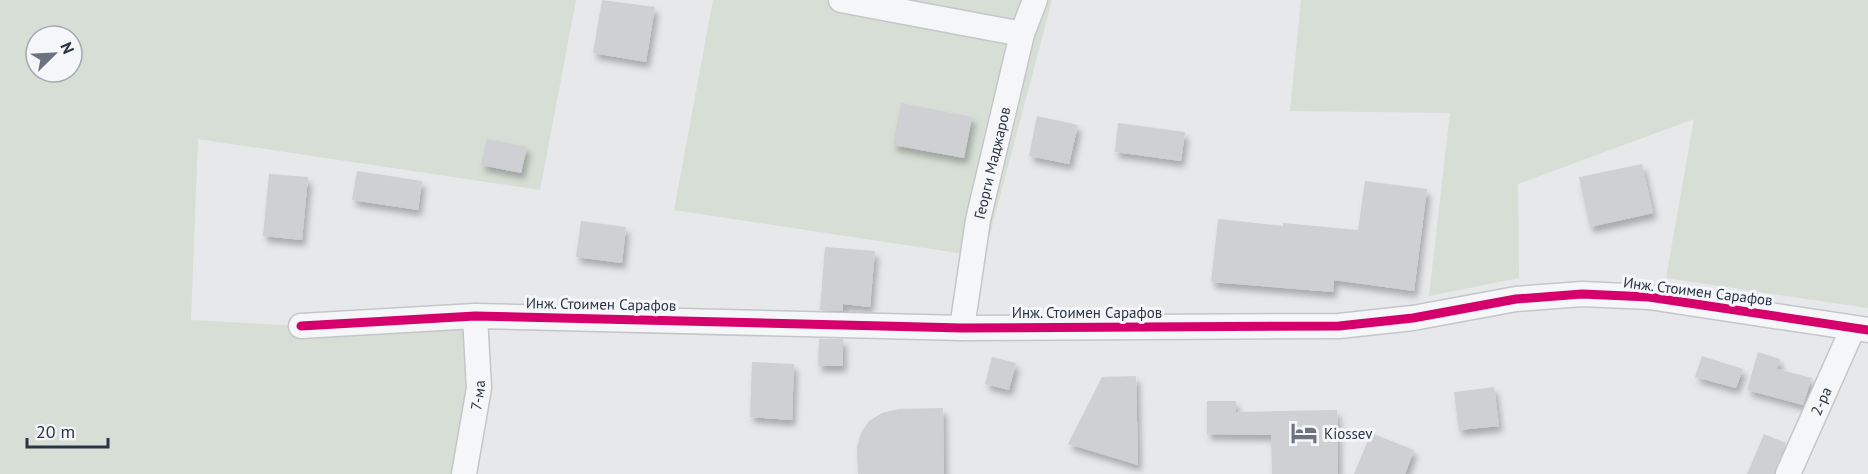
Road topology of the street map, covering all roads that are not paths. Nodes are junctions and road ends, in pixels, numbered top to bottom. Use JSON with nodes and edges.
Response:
{"nodes":[{"id":1,"x":841,"y":0,"type":"edge"},
{"id":2,"x":1035,"y":0,"type":"edge"},
{"id":3,"x":1022,"y":34,"type":"junction"},
{"id":4,"x":475,"y":316,"type":"junction"},
{"id":5,"x":301,"y":326,"type":"dead end"},
{"id":6,"x":962,"y":328,"type":"junction"},
{"id":7,"x":1860,"y":329,"type":"edge"},
{"id":8,"x":464,"y":474,"type":"edge"},
{"id":9,"x":1788,"y":474,"type":"edge"}],
"edges":[{"from":1,"to":3,"type":"street"},
{"from":2,"to":3,"type":"street","name":"Георги Маджаров"},
{"from":3,"to":6,"type":"street","name":"Георги Маджаров"},
{"from":4,"to":5,"type":"street","name":"Инж. Стоимен Сарафов"},
{"from":4,"to":6,"type":"street","name":"Инж. Стоимен Сарафов"},
{"from":4,"to":8,"type":"street","name":"7-ма"},
{"from":6,"to":7,"type":"street","name":"Инж. Стоимен Сарафов"},
{"from":7,"to":9,"type":"street","name":"2-ра"}]}
